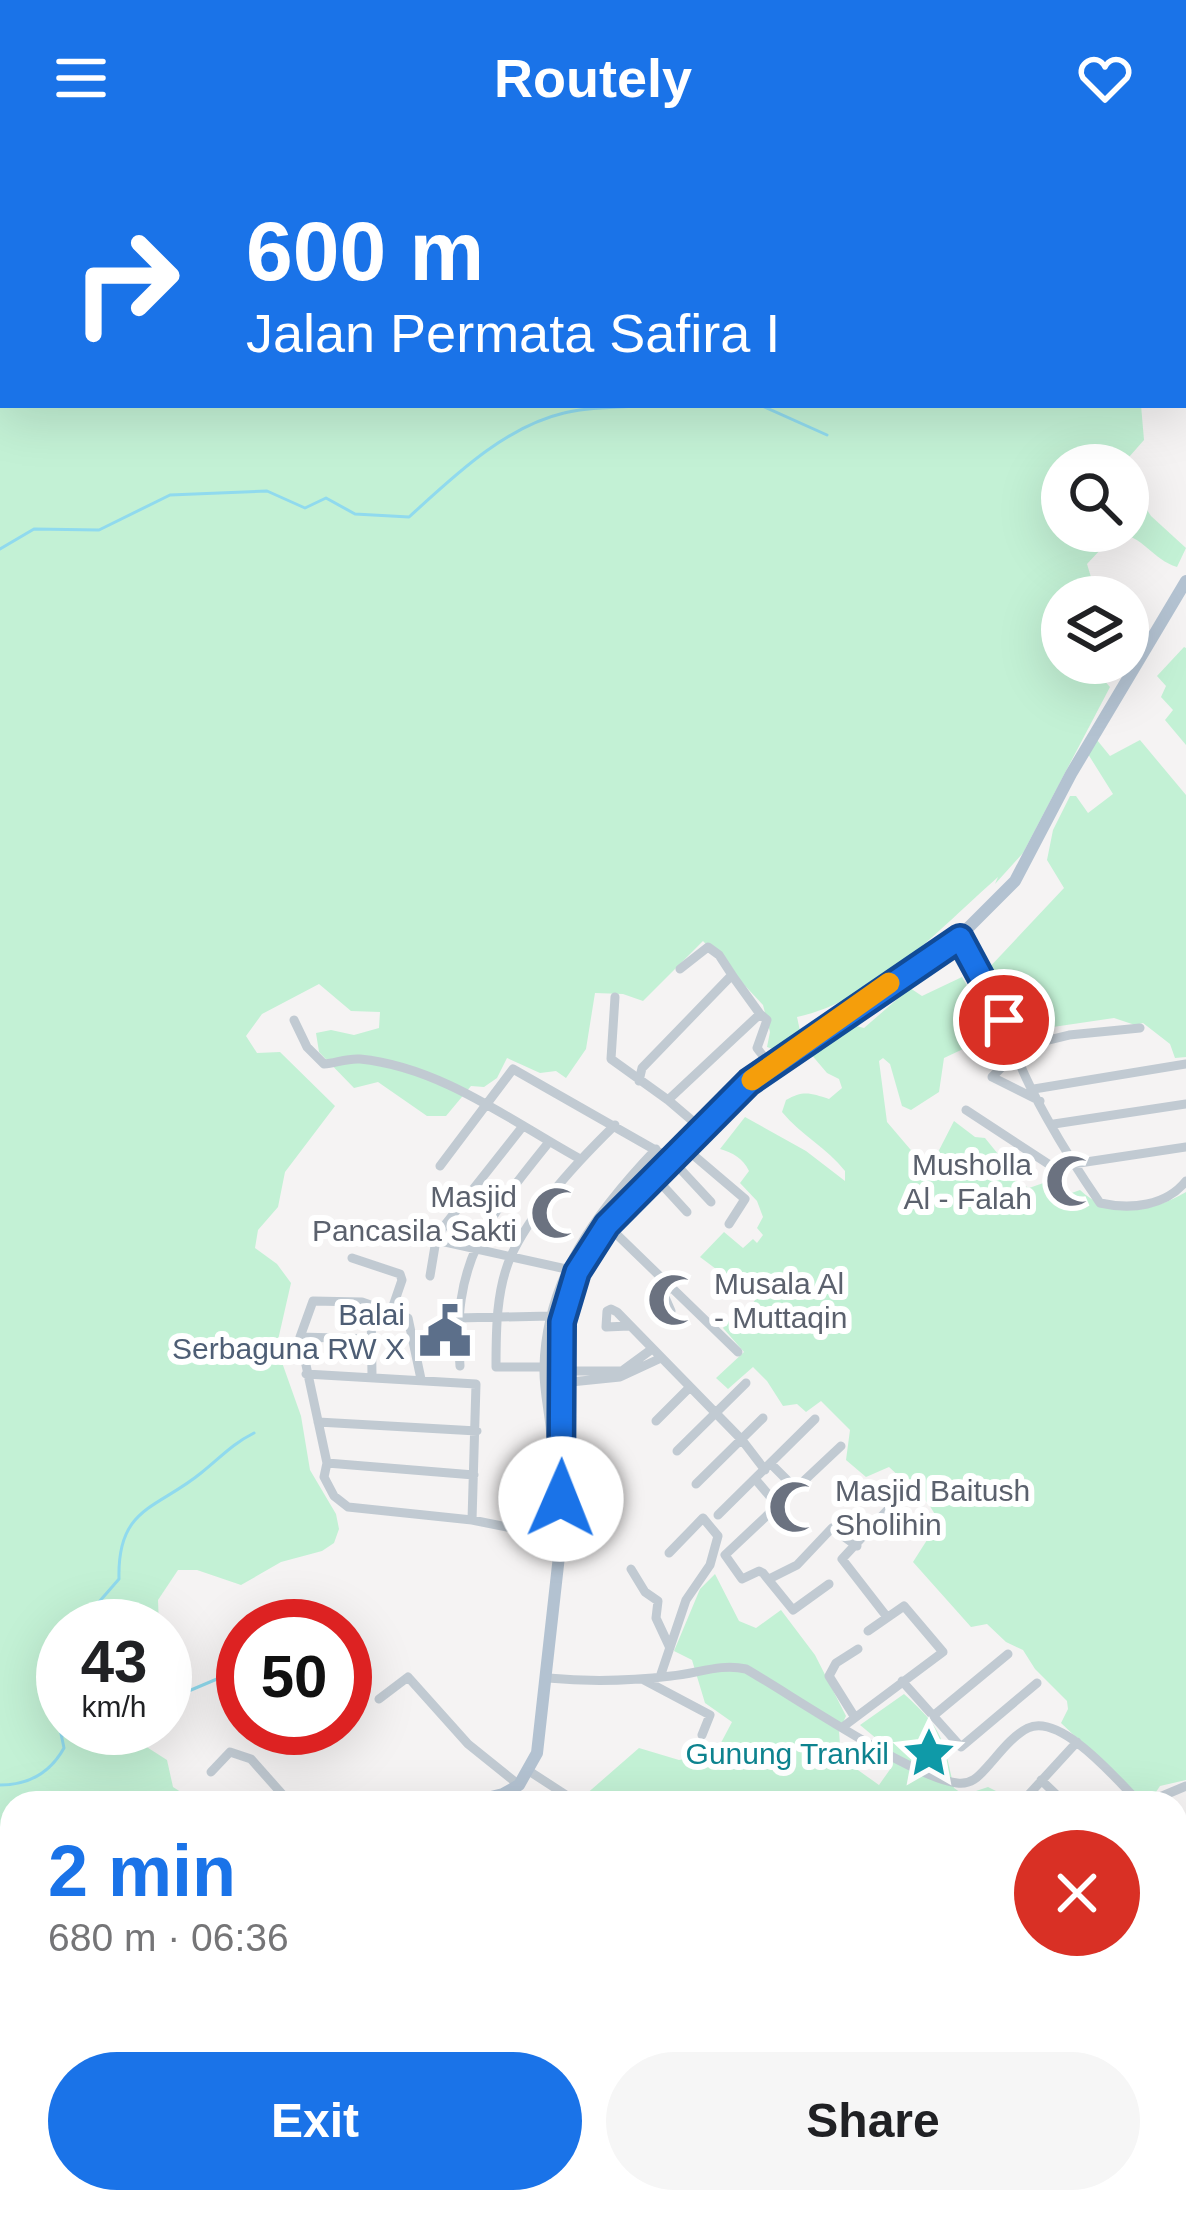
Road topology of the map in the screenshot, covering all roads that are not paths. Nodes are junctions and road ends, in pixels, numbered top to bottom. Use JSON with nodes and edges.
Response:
{"nodes":[{"id":1,"x":1186,"y":581,"type":"edge"},
{"id":2,"x":956,"y":941,"type":"junction"},
{"id":3,"x":680,"y":969,"type":"dead end"},
{"id":4,"x":734,"y":978,"type":"junction"},
{"id":5,"x":615,"y":997,"type":"dead end"},
{"id":6,"x":760,"y":1015,"type":"junction"},
{"id":7,"x":294,"y":1020,"type":"dead end"},
{"id":8,"x":1140,"y":1028,"type":"dead end"},
{"id":9,"x":1014,"y":1047,"type":"junction"},
{"id":10,"x":1186,"y":1064,"type":"edge"},
{"id":11,"x":770,"y":1065,"type":"junction"},
{"id":12,"x":639,"y":1081,"type":"junction"},
{"id":13,"x":1034,"y":1089,"type":"junction"},
{"id":14,"x":668,"y":1100,"type":"junction"},
{"id":15,"x":1040,"y":1101,"type":"junction"},
{"id":16,"x":1186,"y":1104,"type":"edge"},
{"id":17,"x":484,"y":1105,"type":"junction"},
{"id":18,"x":966,"y":1110,"type":"dead end"},
{"id":19,"x":1054,"y":1124,"type":"junction"},
{"id":20,"x":615,"y":1125,"type":"junction"},
{"id":21,"x":523,"y":1126,"type":"junction"},
{"id":22,"x":702,"y":1129,"type":"junction"},
{"id":23,"x":549,"y":1142,"type":"junction"},
{"id":24,"x":1186,"y":1147,"type":"edge"},
{"id":25,"x":685,"y":1148,"type":"junction"},
{"id":26,"x":656,"y":1149,"type":"junction"},
{"id":27,"x":580,"y":1159,"type":"junction"},
{"id":28,"x":671,"y":1159,"type":"junction"},
{"id":29,"x":1075,"y":1163,"type":"junction"},
{"id":30,"x":440,"y":1166,"type":"dead end"},
{"id":31,"x":654,"y":1176,"type":"junction"},
{"id":32,"x":1186,"y":1181,"type":"edge"},
{"id":33,"x":711,"y":1202,"type":"dead end"},
{"id":34,"x":604,"y":1205,"type":"junction"},
{"id":35,"x":687,"y":1212,"type":"dead end"},
{"id":36,"x":612,"y":1220,"type":"junction"},
{"id":37,"x":728,"y":1224,"type":"dead end"},
{"id":38,"x":436,"y":1240,"type":"junction"},
{"id":39,"x":474,"y":1248,"type":"junction"},
{"id":40,"x":511,"y":1257,"type":"junction"},
{"id":41,"x":352,"y":1258,"type":"dead end"},
{"id":42,"x":566,"y":1269,"type":"junction"},
{"id":43,"x":430,"y":1276,"type":"dead end"},
{"id":44,"x":671,"y":1285,"type":"junction"},
{"id":45,"x":561,"y":1298,"type":"junction"},
{"id":46,"x":370,"y":1305,"type":"junction"},
{"id":47,"x":392,"y":1312,"type":"junction"},
{"id":48,"x":498,"y":1316,"type":"junction"},
{"id":49,"x":551,"y":1316,"type":"junction"},
{"id":50,"x":457,"y":1318,"type":"junction"},
{"id":51,"x":662,"y":1322,"type":"dead end"},
{"id":52,"x":629,"y":1326,"type":"dead end"},
{"id":53,"x":300,"y":1337,"type":"junction"},
{"id":54,"x":372,"y":1339,"type":"junction"},
{"id":55,"x":652,"y":1349,"type":"junction"},
{"id":56,"x":738,"y":1352,"type":"dead end"},
{"id":57,"x":662,"y":1358,"type":"junction"},
{"id":58,"x":460,"y":1366,"type":"dead end"},
{"id":59,"x":544,"y":1367,"type":"junction"},
{"id":60,"x":636,"y":1368,"type":"junction"},
{"id":61,"x":306,"y":1374,"type":"junction"},
{"id":62,"x":372,"y":1376,"type":"junction"},
{"id":63,"x":561,"y":1377,"type":"junction"},
{"id":64,"x":421,"y":1379,"type":"junction"},
{"id":65,"x":746,"y":1383,"type":"dead end"},
{"id":66,"x":690,"y":1388,"type":"junction"},
{"id":67,"x":713,"y":1412,"type":"junction"},
{"id":68,"x":764,"y":1418,"type":"dead end"},
{"id":69,"x":815,"y":1419,"type":"dead end"},
{"id":70,"x":656,"y":1421,"type":"dead end"},
{"id":71,"x":318,"y":1422,"type":"junction"},
{"id":72,"x":476,"y":1431,"type":"junction"},
{"id":73,"x":742,"y":1440,"type":"junction"},
{"id":74,"x":841,"y":1446,"type":"dead end"},
{"id":75,"x":676,"y":1450,"type":"dead end"},
{"id":76,"x":327,"y":1463,"type":"junction"},
{"id":77,"x":768,"y":1467,"type":"junction"},
{"id":78,"x":474,"y":1475,"type":"junction"},
{"id":79,"x":756,"y":1480,"type":"junction"},
{"id":80,"x":695,"y":1484,"type":"dead end"},
{"id":81,"x":796,"y":1490,"type":"junction"},
{"id":82,"x":894,"y":1503,"type":"dead end"},
{"id":83,"x":778,"y":1506,"type":"junction"},
{"id":84,"x":718,"y":1515,"type":"dead end"},
{"id":85,"x":472,"y":1520,"type":"junction"},
{"id":86,"x":542,"y":1534,"type":"junction"},
{"id":87,"x":560,"y":1538,"type":"junction"},
{"id":88,"x":857,"y":1546,"type":"junction"},
{"id":89,"x":669,"y":1553,"type":"dead end"},
{"id":90,"x":631,"y":1569,"type":"dead end"},
{"id":91,"x":769,"y":1580,"type":"junction"},
{"id":92,"x":829,"y":1584,"type":"dead end"},
{"id":93,"x":887,"y":1617,"type":"junction"},
{"id":94,"x":868,"y":1631,"type":"dead end"},
{"id":95,"x":670,"y":1648,"type":"junction"},
{"id":96,"x":858,"y":1649,"type":"dead end"},
{"id":97,"x":1008,"y":1654,"type":"dead end"},
{"id":98,"x":660,"y":1677,"type":"junction"},
{"id":99,"x":548,"y":1678,"type":"junction"},
{"id":100,"x":643,"y":1679,"type":"junction"},
{"id":101,"x":902,"y":1681,"type":"junction"},
{"id":102,"x":1036,"y":1683,"type":"dead end"},
{"id":103,"x":379,"y":1699,"type":"dead end"},
{"id":104,"x":854,"y":1716,"type":"junction"},
{"id":105,"x":933,"y":1716,"type":"junction"},
{"id":106,"x":844,"y":1726,"type":"junction"},
{"id":107,"x":702,"y":1735,"type":"dead end"},
{"id":108,"x":1077,"y":1742,"type":"junction"},
{"id":109,"x":211,"y":1772,"type":"dead end"},
{"id":110,"x":529,"y":1772,"type":"junction"},
{"id":111,"x":1041,"y":1780,"type":"junction"},
{"id":112,"x":519,"y":1785,"type":"junction"},
{"id":113,"x":279,"y":1791,"type":"edge"},
{"id":114,"x":508,"y":1791,"type":"edge"},
{"id":115,"x":559,"y":1791,"type":"edge"},
{"id":116,"x":1032,"y":1791,"type":"edge"},
{"id":117,"x":1052,"y":1791,"type":"edge"},
{"id":118,"x":1127,"y":1791,"type":"edge"}],
"edges":[{"from":1,"to":2,"type":"main road"},
{"from":2,"to":9,"type":"street"},
{"from":2,"to":11,"type":"main road"},
{"from":3,"to":4,"type":"street"},
{"from":4,"to":6,"type":"street"},
{"from":4,"to":12,"type":"street"},
{"from":5,"to":12,"type":"street"},
{"from":6,"to":11,"type":"street"},
{"from":6,"to":14,"type":"street"},
{"from":7,"to":17,"type":"street"},
{"from":8,"to":9,"type":"street"},
{"from":9,"to":13,"type":"street"},
{"from":9,"to":15,"type":"street"},
{"from":10,"to":13,"type":"street"},
{"from":11,"to":22,"type":"main road"},
{"from":12,"to":14,"type":"street"},
{"from":13,"to":15,"type":"street"},
{"from":14,"to":22,"type":"street"},
{"from":15,"to":19,"type":"street"},
{"from":16,"to":19,"type":"street"},
{"from":17,"to":20,"type":"street"},
{"from":17,"to":21,"type":"street"},
{"from":17,"to":30,"type":"street"},
{"from":18,"to":29,"type":"street"},
{"from":19,"to":29,"type":"street"},
{"from":20,"to":26,"type":"street"},
{"from":20,"to":27,"type":"street"},
{"from":21,"to":23,"type":"street"},
{"from":21,"to":38,"type":"street"},
{"from":22,"to":25,"type":"main road"},
{"from":23,"to":27,"type":"street"},
{"from":23,"to":39,"type":"street"},
{"from":24,"to":29,"type":"street"},
{"from":25,"to":28,"type":"main road"},
{"from":25,"to":37,"type":"street"},
{"from":26,"to":28,"type":"street"},
{"from":26,"to":34,"type":"street"},
{"from":27,"to":40,"type":"street"},
{"from":28,"to":31,"type":"main road"},
{"from":28,"to":33,"type":"street"},
{"from":29,"to":32,"type":"street"},
{"from":31,"to":35,"type":"street"},
{"from":31,"to":36,"type":"main road"},
{"from":34,"to":36,"type":"street"},
{"from":34,"to":42,"type":"street"},
{"from":36,"to":44,"type":"street"},
{"from":36,"to":45,"type":"main road"},
{"from":38,"to":39,"type":"street"},
{"from":38,"to":43,"type":"street"},
{"from":39,"to":40,"type":"street"},
{"from":39,"to":50,"type":"street"},
{"from":40,"to":42,"type":"street"},
{"from":40,"to":48,"type":"street"},
{"from":41,"to":47,"type":"street"},
{"from":42,"to":45,"type":"street"},
{"from":44,"to":51,"type":"street"},
{"from":44,"to":56,"type":"street"},
{"from":45,"to":49,"type":"street"},
{"from":45,"to":63,"type":"main road"},
{"from":46,"to":47,"type":"street"},
{"from":46,"to":53,"type":"street"},
{"from":46,"to":54,"type":"street"},
{"from":47,"to":64,"type":"street"},
{"from":48,"to":49,"type":"street"},
{"from":48,"to":50,"type":"street"},
{"from":48,"to":59,"type":"street"},
{"from":49,"to":59,"type":"street"},
{"from":50,"to":58,"type":"street"},
{"from":52,"to":55,"type":"street"},
{"from":53,"to":54,"type":"street"},
{"from":53,"to":61,"type":"street"},
{"from":54,"to":62,"type":"street"},
{"from":55,"to":57,"type":"street"},
{"from":55,"to":60,"type":"street"},
{"from":57,"to":60,"type":"street"},
{"from":57,"to":66,"type":"street"},
{"from":59,"to":86,"type":"street"},
{"from":60,"to":63,"type":"street"},
{"from":61,"to":62,"type":"street"},
{"from":61,"to":71,"type":"street"},
{"from":62,"to":64,"type":"street"},
{"from":63,"to":87,"type":"main road"},
{"from":64,"to":72,"type":"street"},
{"from":65,"to":67,"type":"street"},
{"from":66,"to":67,"type":"street"},
{"from":66,"to":70,"type":"street"},
{"from":67,"to":73,"type":"street"},
{"from":67,"to":75,"type":"street"},
{"from":68,"to":73,"type":"street"},
{"from":69,"to":77,"type":"street"},
{"from":71,"to":72,"type":"street"},
{"from":71,"to":76,"type":"street"},
{"from":72,"to":78,"type":"street"},
{"from":73,"to":77,"type":"street"},
{"from":73,"to":80,"type":"street"},
{"from":74,"to":81,"type":"street"},
{"from":76,"to":78,"type":"street"},
{"from":76,"to":85,"type":"street"},
{"from":77,"to":79,"type":"street"},
{"from":77,"to":81,"type":"street"},
{"from":78,"to":85,"type":"street"},
{"from":79,"to":83,"type":"street"},
{"from":79,"to":84,"type":"street"},
{"from":81,"to":83,"type":"street"},
{"from":82,"to":88,"type":"street"},
{"from":83,"to":91,"type":"street"},
{"from":85,"to":86,"type":"street"},
{"from":86,"to":87,"type":"street"},
{"from":87,"to":99,"type":"main road"},
{"from":88,"to":91,"type":"street"},
{"from":88,"to":93,"type":"street"},
{"from":89,"to":95,"type":"street"},
{"from":90,"to":95,"type":"street"},
{"from":91,"to":92,"type":"street"},
{"from":93,"to":94,"type":"street"},
{"from":93,"to":101,"type":"street"},
{"from":95,"to":98,"type":"street"},
{"from":96,"to":104,"type":"street"},
{"from":97,"to":105,"type":"street"},
{"from":98,"to":100,"type":"street"},
{"from":98,"to":106,"type":"street"},
{"from":99,"to":100,"type":"street"},
{"from":99,"to":110,"type":"main road"},
{"from":100,"to":107,"type":"street"},
{"from":101,"to":104,"type":"street"},
{"from":101,"to":105,"type":"street"},
{"from":102,"to":105,"type":"street"},
{"from":103,"to":112,"type":"street"},
{"from":104,"to":106,"type":"street"},
{"from":106,"to":108,"type":"street"},
{"from":108,"to":111,"type":"street"},
{"from":108,"to":118,"type":"street"},
{"from":109,"to":113,"type":"street"},
{"from":110,"to":112,"type":"main road"},
{"from":110,"to":115,"type":"street"},
{"from":111,"to":116,"type":"street"},
{"from":111,"to":117,"type":"street"},
{"from":112,"to":114,"type":"main road"}]}
